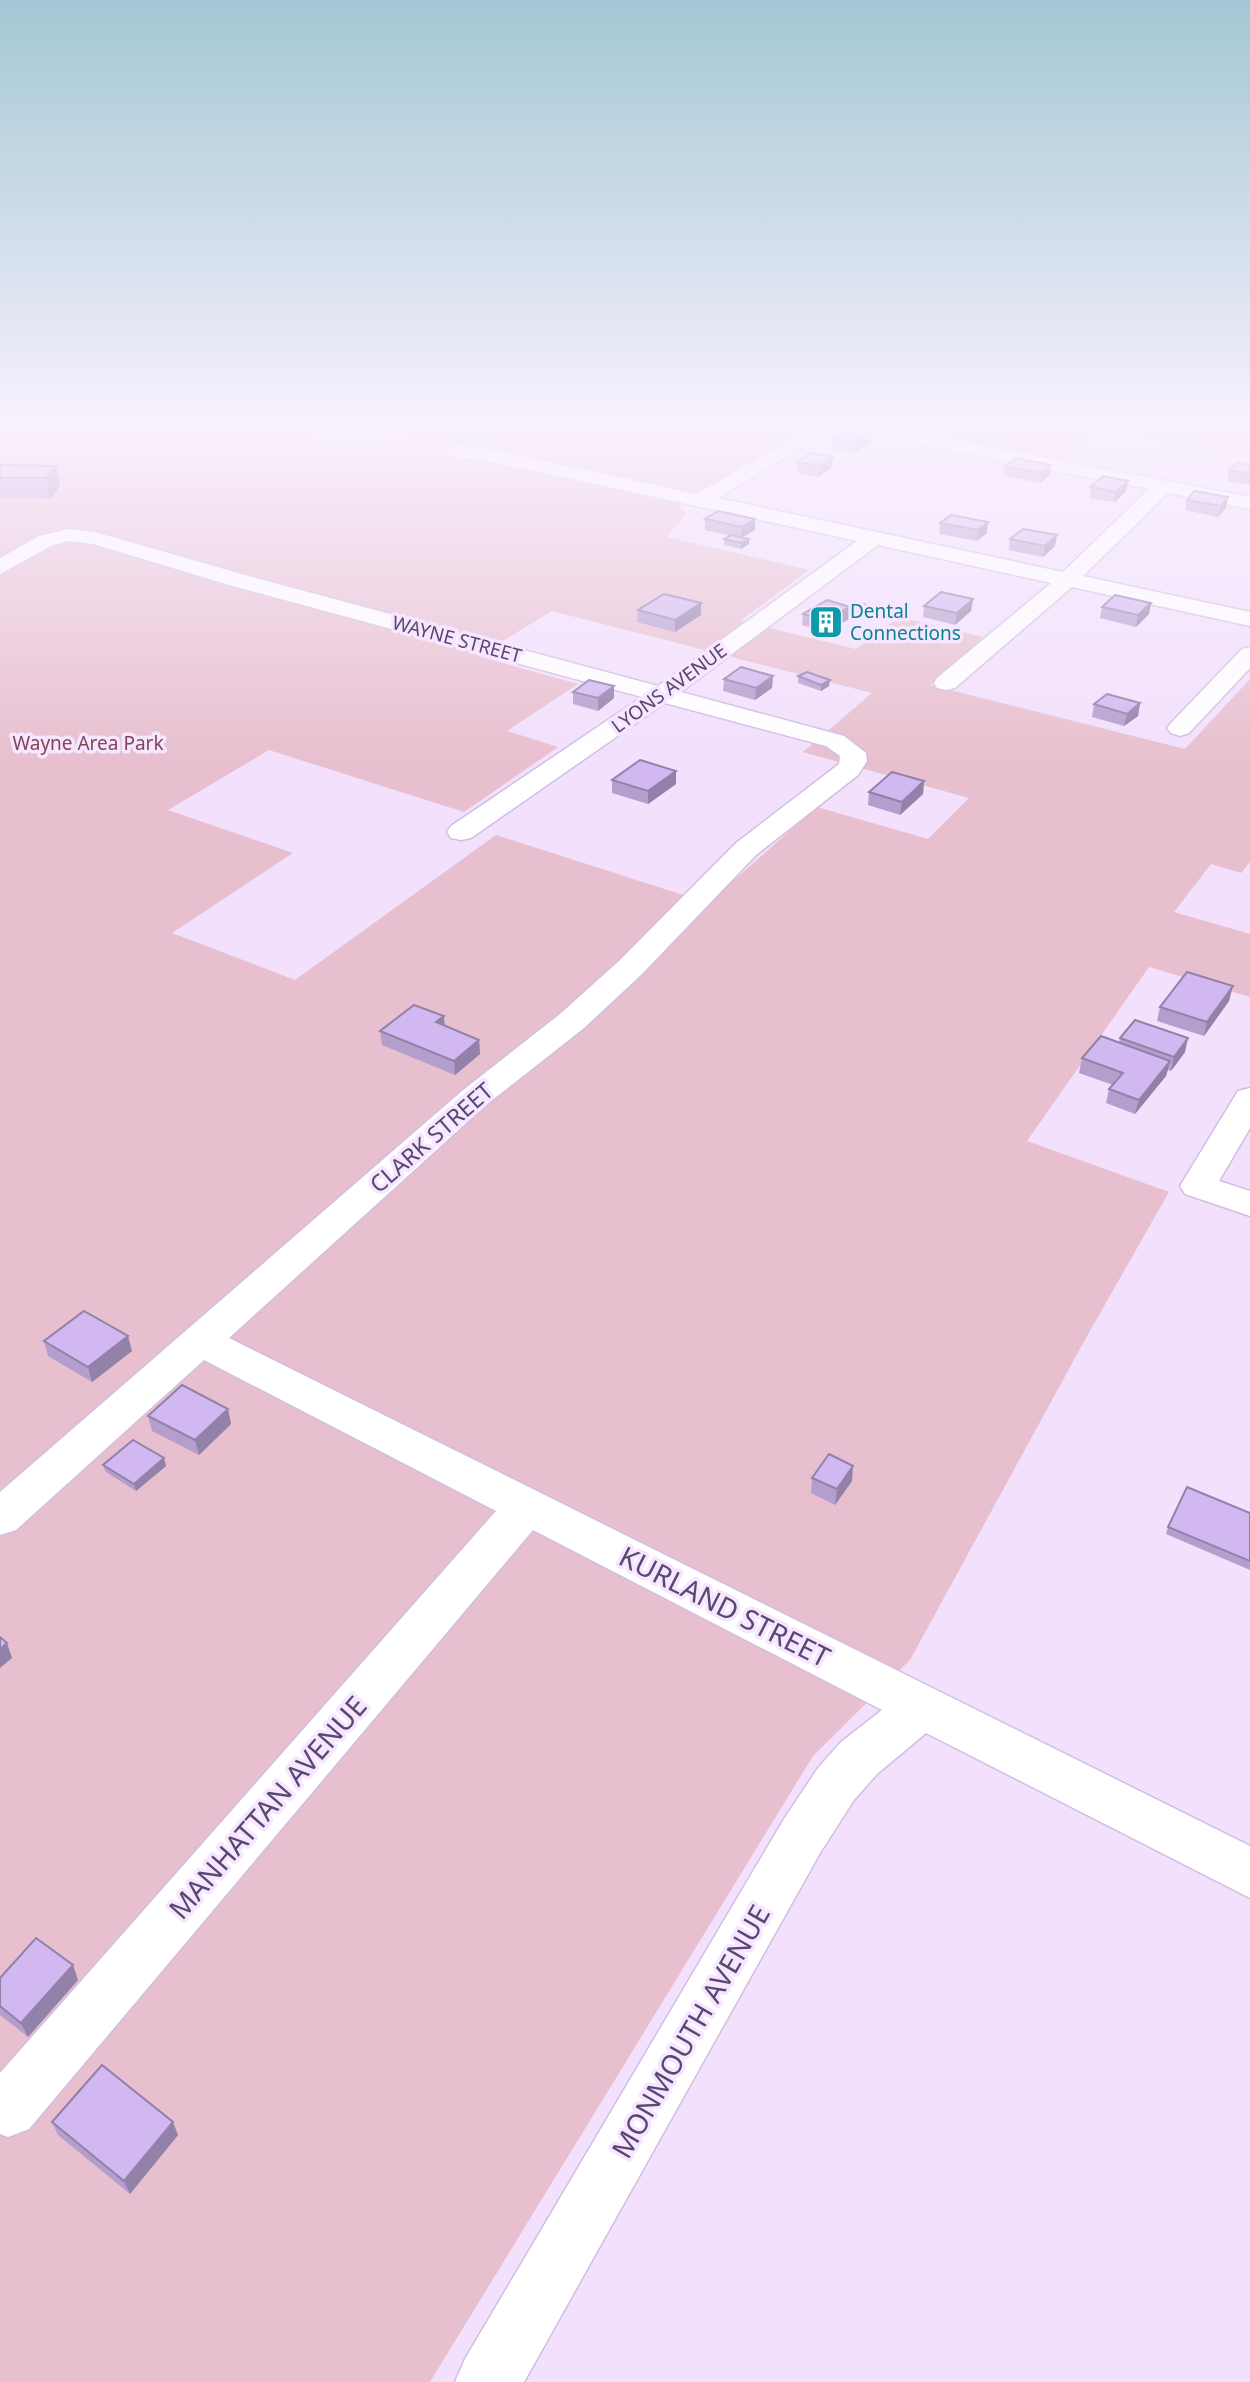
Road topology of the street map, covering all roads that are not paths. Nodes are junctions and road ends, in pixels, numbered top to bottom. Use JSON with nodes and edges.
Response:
{"nodes":[{"id":1,"x":48,"y":540,"type":"edge"},
{"id":2,"x":102,"y":540,"type":"edge"},
{"id":3,"x":871,"y":540,"type":"edge"},
{"id":4,"x":884,"y":540,"type":"edge"},
{"id":5,"x":1108,"y":540,"type":"edge"},
{"id":6,"x":0,"y":567,"type":"edge"},
{"id":7,"x":1067,"y":580,"type":"junction"},
{"id":8,"x":1250,"y":619,"type":"edge"},
{"id":9,"x":1250,"y":654,"type":"edge"},
{"id":10,"x":946,"y":683,"type":"dead end"},
{"id":11,"x":662,"y":694,"type":"junction"},
{"id":12,"x":1180,"y":728,"type":"dead end"},
{"id":13,"x":853,"y":753,"type":"joint"},
{"id":14,"x":461,"y":832,"type":"dead end"},
{"id":15,"x":1250,"y":1098,"type":"edge"},
{"id":16,"x":1250,"y":1204,"type":"edge"},
{"id":17,"x":200,"y":1340,"type":"junction"},
{"id":18,"x":527,"y":1506,"type":"junction"},
{"id":19,"x":0,"y":1518,"type":"edge"},
{"id":20,"x":923,"y":1706,"type":"junction"},
{"id":21,"x":1250,"y":1873,"type":"edge"},
{"id":22,"x":8,"y":2108,"type":"dead end"},
{"id":23,"x":488,"y":2382,"type":"edge"}],
"edges":[{"from":1,"to":6,"type":"street","name":"WAYNE STREET"},
{"from":2,"to":11,"type":"street","name":"WAYNE STREET"},
{"from":3,"to":11,"type":"street","name":"LYONS AVENUE"},
{"from":4,"to":7,"type":"street"},
{"from":5,"to":7,"type":"street"},
{"from":7,"to":8,"type":"street"},
{"from":7,"to":10,"type":"street"},
{"from":9,"to":12,"type":"street"},
{"from":11,"to":13,"type":"street","name":"WAYNE STREET"},
{"from":11,"to":14,"type":"street","name":"LYONS AVENUE"},
{"from":13,"to":17,"type":"street","name":"CLARK STREET"},
{"from":15,"to":16,"type":"street"},
{"from":17,"to":18,"type":"street","name":"KURLAND STREET"},
{"from":17,"to":19,"type":"street","name":"CLARK STREET"},
{"from":18,"to":20,"type":"street","name":"KURLAND STREET"},
{"from":18,"to":22,"type":"street","name":"MANHATTAN AVENUE"},
{"from":20,"to":21,"type":"street","name":"KURLAND STREET"},
{"from":20,"to":23,"type":"street","name":"MONMOUTH AVENUE"}]}
